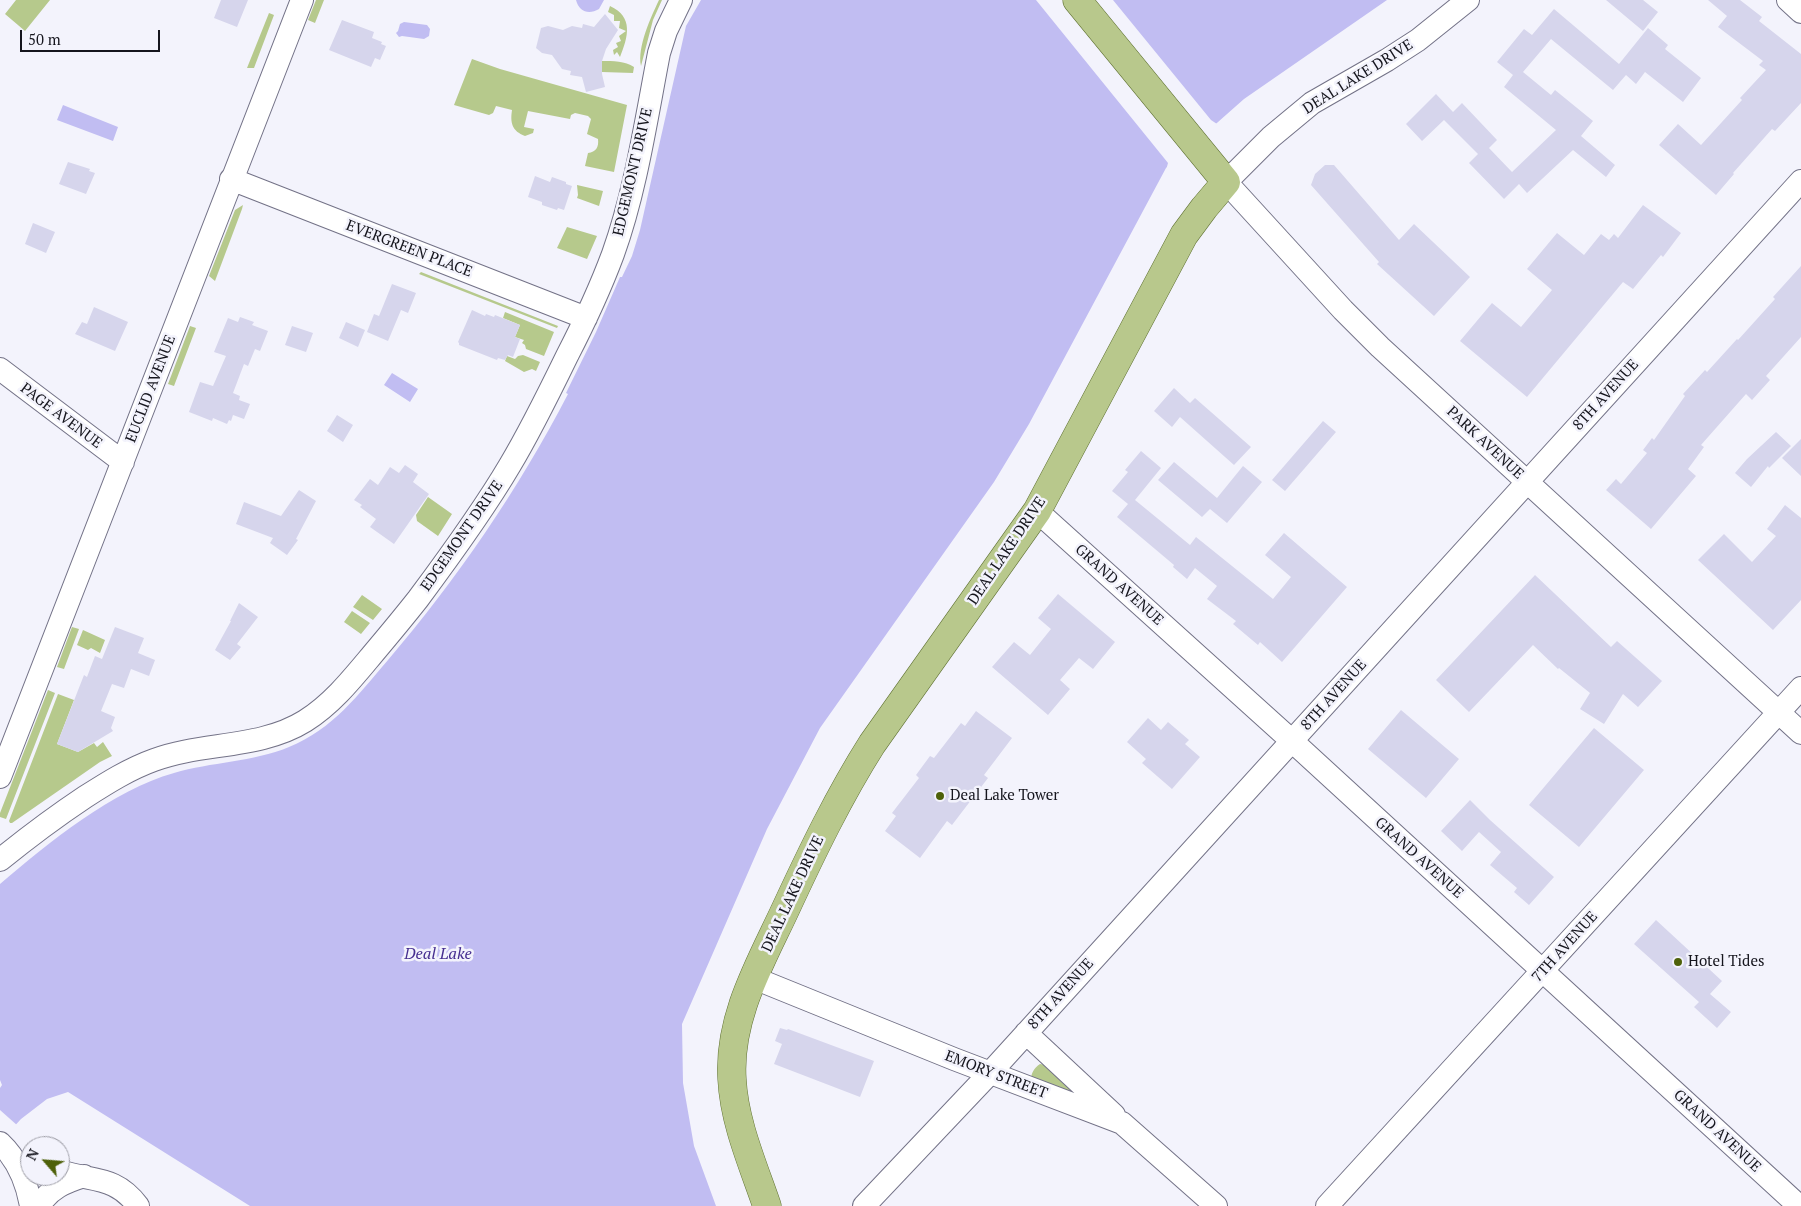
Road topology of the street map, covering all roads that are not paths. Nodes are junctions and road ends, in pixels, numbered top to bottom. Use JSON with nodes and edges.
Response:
{"nodes":[{"id":1,"x":302,"y":0,"type":"edge"},
{"id":2,"x":681,"y":0,"type":"edge"},
{"id":3,"x":1076,"y":0,"type":"edge"},
{"id":4,"x":1468,"y":0,"type":"edge"},
{"id":5,"x":1788,"y":0,"type":"edge"},
{"id":6,"x":1801,"y":12,"type":"edge"},
{"id":7,"x":231,"y":179,"type":"junction"},
{"id":8,"x":1801,"y":181,"type":"edge"},
{"id":9,"x":1226,"y":182,"type":"junction"},
{"id":10,"x":586,"y":318,"type":"junction"},
{"id":11,"x":0,"y":369,"type":"edge"},
{"id":12,"x":123,"y":462,"type":"junction"},
{"id":13,"x":1528,"y":482,"type":"junction"},
{"id":14,"x":1037,"y":511,"type":"junction"},
{"id":15,"x":1801,"y":688,"type":"edge"},
{"id":16,"x":1778,"y":712,"type":"junction"},
{"id":17,"x":1801,"y":733,"type":"edge"},
{"id":18,"x":1292,"y":741,"type":"junction"},
{"id":19,"x":0,"y":777,"type":"edge"},
{"id":20,"x":0,"y":860,"type":"edge"},
{"id":21,"x":1543,"y":971,"type":"junction"},
{"id":22,"x":754,"y":978,"type":"junction"},
{"id":23,"x":1026,"y":1033,"type":"junction"},
{"id":24,"x":990,"y":1072,"type":"junction"},
{"id":25,"x":1122,"y":1123,"type":"junction"},
{"id":26,"x":2,"y":1145,"type":"edge"},
{"id":27,"x":20,"y":1153,"type":"edge"},
{"id":28,"x":70,"y":1173,"type":"edge"},
{"id":29,"x":84,"y":1176,"type":"junction"},
{"id":30,"x":1796,"y":1202,"type":"edge"},
{"id":31,"x":31,"y":1206,"type":"edge"},
{"id":32,"x":39,"y":1206,"type":"edge"},
{"id":33,"x":138,"y":1206,"type":"edge"},
{"id":34,"x":767,"y":1206,"type":"edge"},
{"id":35,"x":864,"y":1206,"type":"edge"},
{"id":36,"x":1216,"y":1206,"type":"edge"},
{"id":37,"x":1327,"y":1206,"type":"edge"}],
"edges":[{"from":1,"to":7,"type":"street","name":"EUCLID AVENUE"},
{"from":2,"to":10,"type":"street","name":"EDGEMONT DRIVE"},
{"from":3,"to":9,"type":"main road","name":"PARK AVENUE"},
{"from":4,"to":9,"type":"street","name":"DEAL LAKE DRIVE"},
{"from":5,"to":6,"type":"street"},
{"from":7,"to":10,"type":"street","name":"EVERGREEN PLACE"},
{"from":7,"to":12,"type":"street","name":"EUCLID AVENUE"},
{"from":8,"to":13,"type":"street","name":"8TH AVENUE"},
{"from":9,"to":13,"type":"street","name":"PARK AVENUE"},
{"from":9,"to":14,"type":"main road","name":"DEAL LAKE DRIVE"},
{"from":10,"to":20,"type":"street","name":"EDGEMONT DRIVE"},
{"from":11,"to":12,"type":"street","name":"PAGE AVENUE"},
{"from":12,"to":19,"type":"street","name":"EUCLID AVENUE"},
{"from":13,"to":16,"type":"street","name":"PARK AVENUE"},
{"from":13,"to":18,"type":"street","name":"8TH AVENUE"},
{"from":14,"to":18,"type":"street","name":"GRAND AVENUE"},
{"from":14,"to":22,"type":"main road","name":"DEAL LAKE DRIVE"},
{"from":15,"to":16,"type":"street","name":"7TH AVENUE"},
{"from":16,"to":17,"type":"street","name":"PARK AVENUE"},
{"from":16,"to":21,"type":"street","name":"7TH AVENUE"},
{"from":18,"to":21,"type":"street","name":"GRAND AVENUE"},
{"from":18,"to":23,"type":"street","name":"8TH AVENUE"},
{"from":21,"to":30,"type":"street","name":"GRAND AVENUE"},
{"from":21,"to":37,"type":"street","name":"7TH AVENUE"},
{"from":22,"to":24,"type":"street","name":"EMORY STREET"},
{"from":22,"to":34,"type":"main road","name":"DEAL LAKE DRIVE"},
{"from":23,"to":24,"type":"street","name":"8TH AVENUE"},
{"from":23,"to":25,"type":"street"},
{"from":24,"to":25,"type":"street","name":"EMORY STREET"},
{"from":24,"to":35,"type":"street","name":"8TH AVENUE"},
{"from":25,"to":36,"type":"street","name":"EMORY STREET"},
{"from":26,"to":27,"type":"street"},
{"from":26,"to":31,"type":"street"},
{"from":28,"to":29,"type":"street"},
{"from":29,"to":32,"type":"street"},
{"from":29,"to":33,"type":"street"}]}
